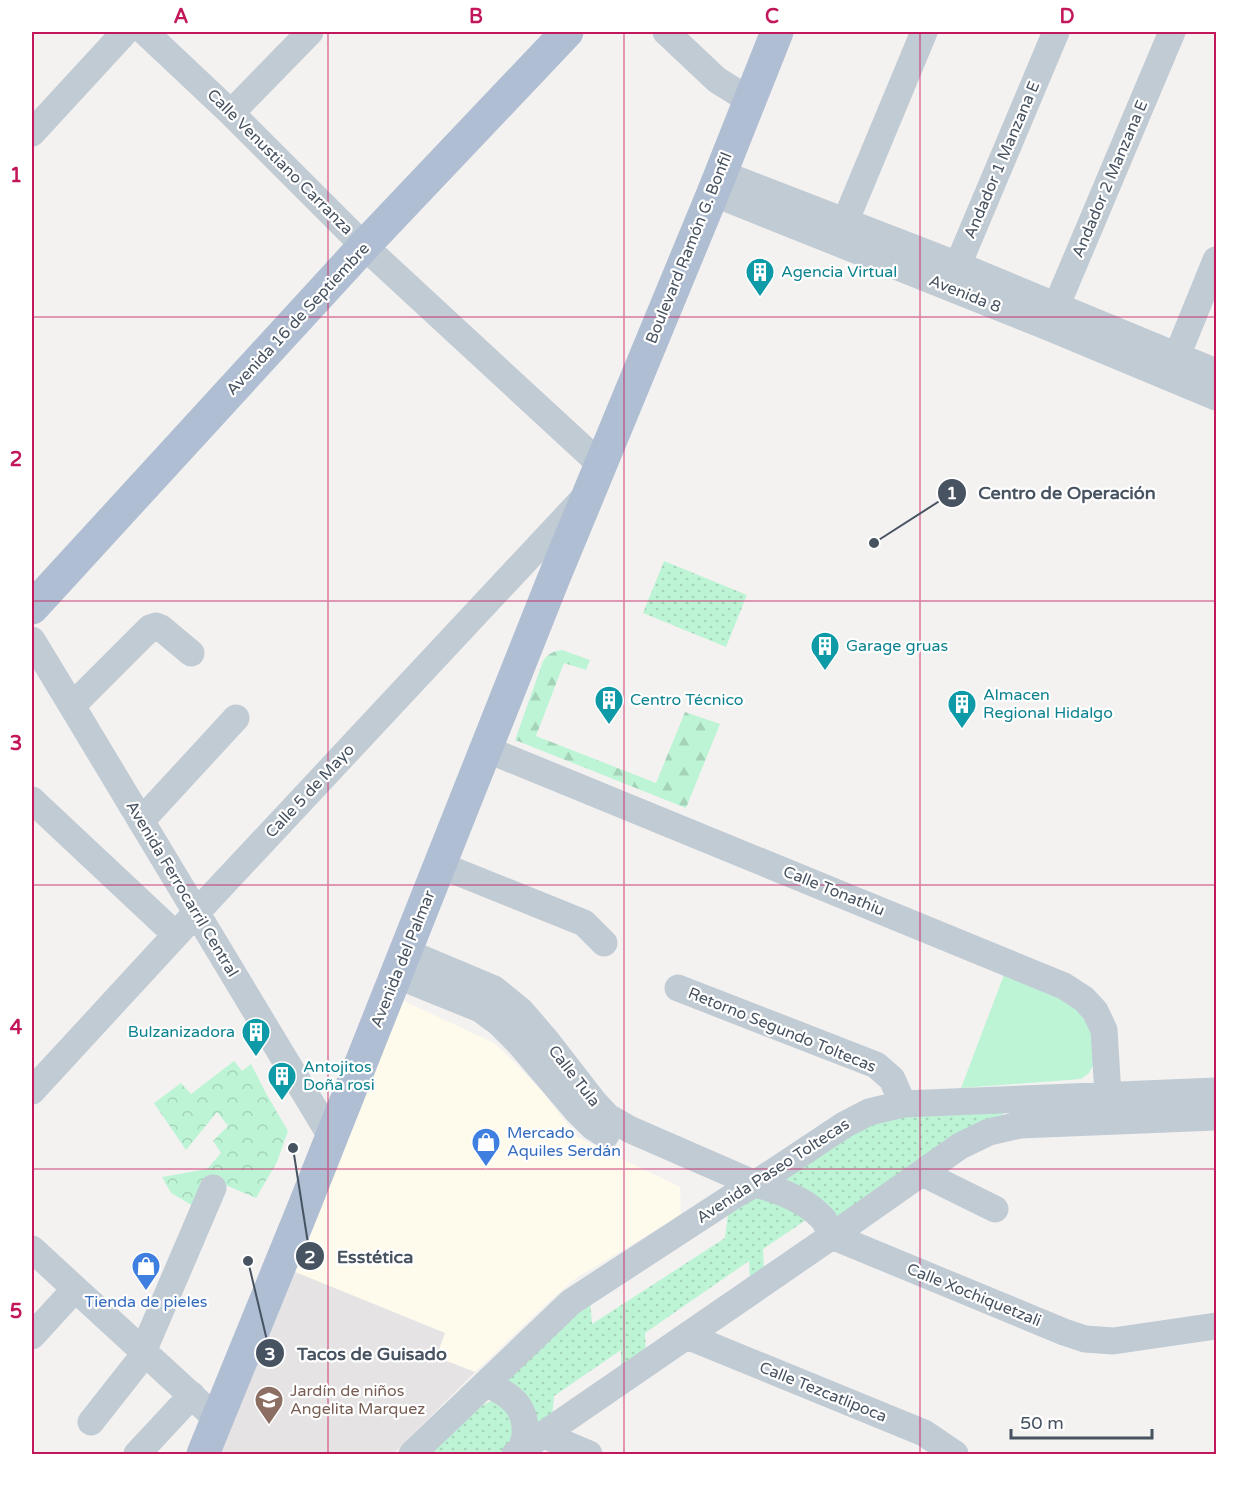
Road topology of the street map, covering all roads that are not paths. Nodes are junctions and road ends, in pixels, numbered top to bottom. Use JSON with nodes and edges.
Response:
{"nodes":[{"id":1,"x":125,"y":32,"type":"edge"},
{"id":2,"x":145,"y":32,"type":"edge"},
{"id":3,"x":310,"y":32,"type":"edge"},
{"id":4,"x":567,"y":32,"type":"edge"},
{"id":5,"x":666,"y":32,"type":"edge"},
{"id":6,"x":777,"y":32,"type":"edge"},
{"id":7,"x":924,"y":32,"type":"edge"},
{"id":8,"x":1056,"y":32,"type":"edge"},
{"id":9,"x":1172,"y":32,"type":"edge"},
{"id":10,"x":749,"y":100,"type":"junction"},
{"id":11,"x":231,"y":113,"type":"junction"},
{"id":12,"x":32,"y":133,"type":"edge"},
{"id":13,"x":717,"y":183,"type":"junction"},
{"id":14,"x":844,"y":222,"type":"junction"},
{"id":15,"x":364,"y":246,"type":"junction"},
{"id":16,"x":1216,"y":260,"type":"edge"},
{"id":17,"x":953,"y":276,"type":"junction"},
{"id":18,"x":1052,"y":316,"type":"junction"},
{"id":19,"x":1172,"y":366,"type":"junction"},
{"id":20,"x":1216,"y":372,"type":"edge"},
{"id":21,"x":1216,"y":397,"type":"edge"},
{"id":22,"x":595,"y":478,"type":"junction"},
{"id":23,"x":32,"y":608,"type":"edge"},
{"id":24,"x":32,"y":640,"type":"edge"},
{"id":25,"x":191,"y":653,"type":"dead end"},
{"id":26,"x":72,"y":706,"type":"junction"},
{"id":27,"x":236,"y":718,"type":"dead end"},
{"id":28,"x":486,"y":748,"type":"junction"},
{"id":29,"x":32,"y":800,"type":"edge"},
{"id":30,"x":141,"y":820,"type":"junction"},
{"id":31,"x":440,"y":865,"type":"junction"},
{"id":32,"x":196,"y":913,"type":"junction"},
{"id":33,"x":176,"y":935,"type":"junction"},
{"id":34,"x":604,"y":943,"type":"dead end"},
{"id":35,"x":401,"y":964,"type":"junction"},
{"id":36,"x":678,"y":988,"type":"dead end"},
{"id":37,"x":1216,"y":1090,"type":"edge"},
{"id":38,"x":32,"y":1091,"type":"edge"},
{"id":39,"x":1108,"y":1095,"type":"junction"},
{"id":40,"x":903,"y":1104,"type":"junction"},
{"id":41,"x":1216,"y":1117,"type":"edge"},
{"id":42,"x":332,"y":1138,"type":"junction"},
{"id":43,"x":922,"y":1173,"type":"junction"},
{"id":44,"x":213,"y":1188,"type":"dead end"},
{"id":45,"x":745,"y":1190,"type":"junction"},
{"id":46,"x":995,"y":1209,"type":"dead end"},
{"id":47,"x":832,"y":1236,"type":"junction"},
{"id":48,"x":32,"y":1249,"type":"edge"},
{"id":49,"x":75,"y":1289,"type":"junction"},
{"id":50,"x":1216,"y":1326,"type":"edge"},
{"id":51,"x":32,"y":1336,"type":"edge"},
{"id":52,"x":687,"y":1336,"type":"junction"},
{"id":53,"x":144,"y":1351,"type":"junction"},
{"id":54,"x":487,"y":1384,"type":"junction"},
{"id":55,"x":192,"y":1395,"type":"junction"},
{"id":56,"x":218,"y":1420,"type":"junction"},
{"id":57,"x":91,"y":1422,"type":"dead end"},
{"id":58,"x":544,"y":1435,"type":"junction"},
{"id":59,"x":519,"y":1453,"type":"edge"},
{"id":60,"x":137,"y":1455,"type":"edge"},
{"id":61,"x":204,"y":1455,"type":"edge"},
{"id":62,"x":412,"y":1455,"type":"edge"},
{"id":63,"x":589,"y":1455,"type":"edge"},
{"id":64,"x":955,"y":1455,"type":"edge"}],
"edges":[{"from":1,"to":12,"type":"street"},
{"from":2,"to":11,"type":"street","name":"Calle Venustiano Carranza"},
{"from":3,"to":11,"type":"street"},
{"from":4,"to":15,"type":"main road","name":"Avenida 16 de Septiembre"},
{"from":5,"to":10,"type":"street"},
{"from":6,"to":10,"type":"main road","name":"Boulevard Ramón G. Bonfil"},
{"from":7,"to":14,"type":"street"},
{"from":8,"to":17,"type":"street","name":"Andador 1 Manzana E"},
{"from":9,"to":18,"type":"street","name":"Andador 2 Manzana E"},
{"from":10,"to":13,"type":"main road","name":"Boulevard Ramón G. Bonfil"},
{"from":11,"to":15,"type":"street","name":"Calle Venustiano Carranza"},
{"from":13,"to":14,"type":"street","name":"Avenida 8"},
{"from":13,"to":17,"type":"street","name":"Avenida 8"},
{"from":13,"to":22,"type":"main road","name":"Boulevard Ramón G. Bonfil"},
{"from":14,"to":17,"type":"street","name":"Avenida 8"},
{"from":15,"to":22,"type":"street","name":"Calle Venustiano Carranza"},
{"from":15,"to":23,"type":"main road","name":"Avenida 16 de Septiembre"},
{"from":16,"to":19,"type":"street"},
{"from":17,"to":18,"type":"street","name":"Avenida 8"},
{"from":18,"to":19,"type":"street","name":"Avenida 8"},
{"from":19,"to":20,"type":"street","name":"Avenida 8"},
{"from":19,"to":21,"type":"street","name":"Avenida 8"},
{"from":22,"to":28,"type":"main road","name":"Avenida del Palmar"},
{"from":22,"to":32,"type":"street","name":"Calle 5 de Mayo"},
{"from":24,"to":26,"type":"street","name":"Avenida Ferrocarril Central"},
{"from":25,"to":26,"type":"street"},
{"from":26,"to":30,"type":"street","name":"Avenida Ferrocarril Central"},
{"from":27,"to":30,"type":"street"},
{"from":28,"to":31,"type":"main road","name":"Avenida del Palmar"},
{"from":28,"to":39,"type":"street","name":"Calle Tonathiu"},
{"from":29,"to":33,"type":"street"},
{"from":30,"to":32,"type":"street","name":"Avenida Ferrocarril Central"},
{"from":31,"to":34,"type":"street"},
{"from":31,"to":35,"type":"main road","name":"Avenida del Palmar"},
{"from":32,"to":33,"type":"street","name":"Calle 5 de Mayo"},
{"from":32,"to":42,"type":"street","name":"Avenida Ferrocarril Central"},
{"from":33,"to":38,"type":"street","name":"Calle 5 de Mayo"},
{"from":35,"to":42,"type":"main road","name":"Avenida del Palmar"},
{"from":35,"to":45,"type":"street","name":"Calle Tula"},
{"from":36,"to":40,"type":"street","name":"Retorno Segundo Toltecas"},
{"from":37,"to":39,"type":"street","name":"Avenida Paseo Toltecas"},
{"from":39,"to":40,"type":"street","name":"Avenida Paseo Toltecas"},
{"from":40,"to":45,"type":"street","name":"Avenida Paseo Toltecas"},
{"from":41,"to":43,"type":"street"},
{"from":42,"to":56,"type":"main road","name":"Avenida del Palmar"},
{"from":43,"to":46,"type":"street"},
{"from":43,"to":47,"type":"street"},
{"from":44,"to":53,"type":"street"},
{"from":45,"to":47,"type":"street"},
{"from":45,"to":54,"type":"street","name":"Avenida Paseo Toltecas"},
{"from":47,"to":50,"type":"street","name":"Calle Xochiquetzali"},
{"from":47,"to":52,"type":"street"},
{"from":48,"to":49,"type":"street"},
{"from":49,"to":51,"type":"street"},
{"from":49,"to":53,"type":"street"},
{"from":52,"to":58,"type":"street"},
{"from":52,"to":64,"type":"street","name":"Calle Tezcatlipoca"},
{"from":53,"to":55,"type":"street"},
{"from":53,"to":57,"type":"street"},
{"from":54,"to":59,"type":"street"},
{"from":54,"to":62,"type":"street","name":"Avenida Paseo Toltecas"},
{"from":55,"to":56,"type":"street"},
{"from":55,"to":60,"type":"street"},
{"from":56,"to":61,"type":"main road","name":"Avenida del Palmar"},
{"from":58,"to":59,"type":"street"},
{"from":58,"to":63,"type":"street"}]}
